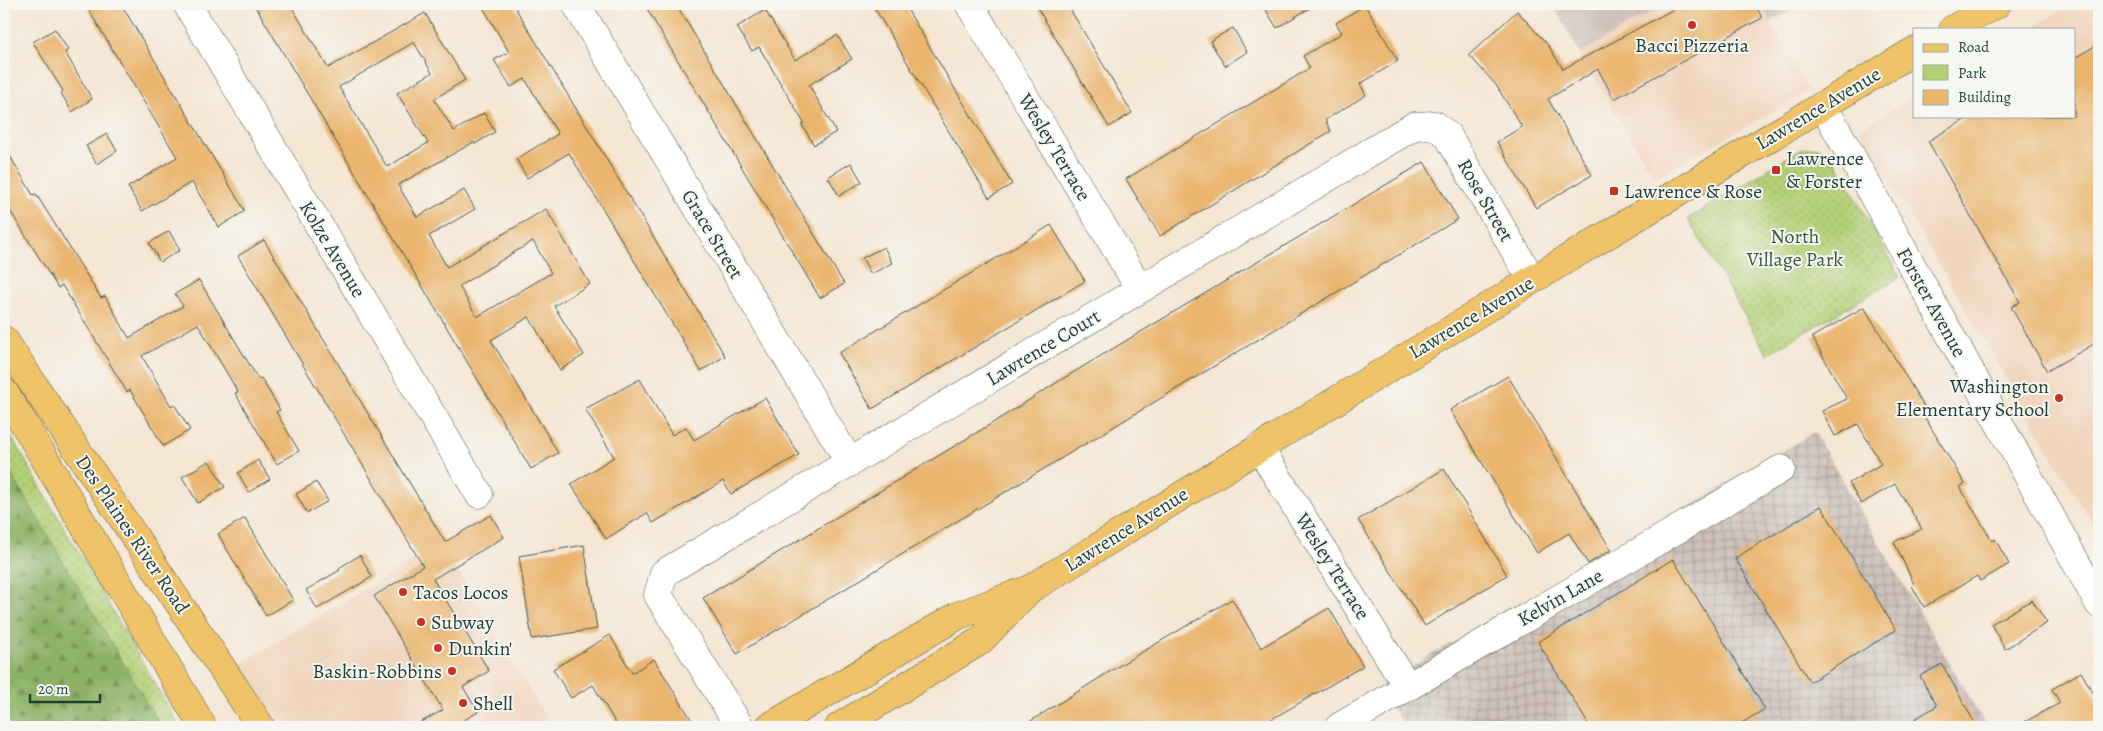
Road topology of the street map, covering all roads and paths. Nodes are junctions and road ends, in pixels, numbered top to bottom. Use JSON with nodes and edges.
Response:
{"nodes":[{"id":1,"x":187,"y":4,"type":"edge"},
{"id":2,"x":576,"y":4,"type":"edge"},
{"id":3,"x":969,"y":4,"type":"edge"},
{"id":4,"x":1997,"y":4,"type":"edge"},
{"id":5,"x":1956,"y":28,"type":"edge"},
{"id":6,"x":1913,"y":52,"type":"edge"},
{"id":7,"x":1823,"y":105,"type":"junction"},
{"id":8,"x":1435,"y":125,"type":"joint"},
{"id":9,"x":1532,"y":280,"type":"junction"},
{"id":10,"x":1140,"y":289,"type":"junction"},
{"id":11,"x":4,"y":340,"type":"edge"},
{"id":12,"x":4,"y":392,"type":"edge"},
{"id":13,"x":1259,"y":447,"type":"junction"},
{"id":14,"x":850,"y":463,"type":"junction"},
{"id":15,"x":1781,"y":469,"type":"dead end"},
{"id":16,"x":479,"y":494,"type":"dead end"},
{"id":17,"x":1030,"y":588,"type":"junction"},
{"id":18,"x":2099,"y":604,"type":"edge"},
{"id":19,"x":1407,"y":686,"type":"junction"},
{"id":20,"x":203,"y":727,"type":"edge"},
{"id":21,"x":261,"y":727,"type":"edge"},
{"id":22,"x":740,"y":727,"type":"edge"},
{"id":23,"x":769,"y":727,"type":"edge"},
{"id":24,"x":839,"y":727,"type":"edge"},
{"id":25,"x":1339,"y":727,"type":"edge"}],
"edges":[{"from":1,"to":16,"type":"street","name":"Kolze Avenue"},
{"from":2,"to":14,"type":"street","name":"Grace Street"},
{"from":3,"to":10,"type":"street","name":"Wesley Terrace"},
{"from":4,"to":5,"type":"main road"},
{"from":6,"to":7,"type":"main road","name":"Lawrence Avenue"},
{"from":7,"to":9,"type":"main road","name":"Lawrence Avenue"},
{"from":7,"to":18,"type":"street","name":"Forster Avenue"},
{"from":8,"to":9,"type":"street","name":"Rose Street"},
{"from":8,"to":10,"type":"street","name":"Lawrence Court"},
{"from":9,"to":13,"type":"main road","name":"Lawrence Avenue"},
{"from":10,"to":14,"type":"street","name":"Lawrence Court"},
{"from":11,"to":21,"type":"main road","name":"Des Plaines River Road"},
{"from":12,"to":20,"type":"main road","name":"Des Plaines River Road"},
{"from":13,"to":17,"type":"main road","name":"Lawrence Avenue"},
{"from":13,"to":19,"type":"street","name":"Wesley Terrace"},
{"from":14,"to":22,"type":"street","name":"Lawrence Court"},
{"from":15,"to":19,"type":"street","name":"Kelvin Lane"},
{"from":17,"to":23,"type":"main road","name":"Lawrence Avenue"},
{"from":17,"to":24,"type":"main road","name":"Lawrence Avenue"},
{"from":19,"to":25,"type":"street","name":"Kelvin Lane"}]}
